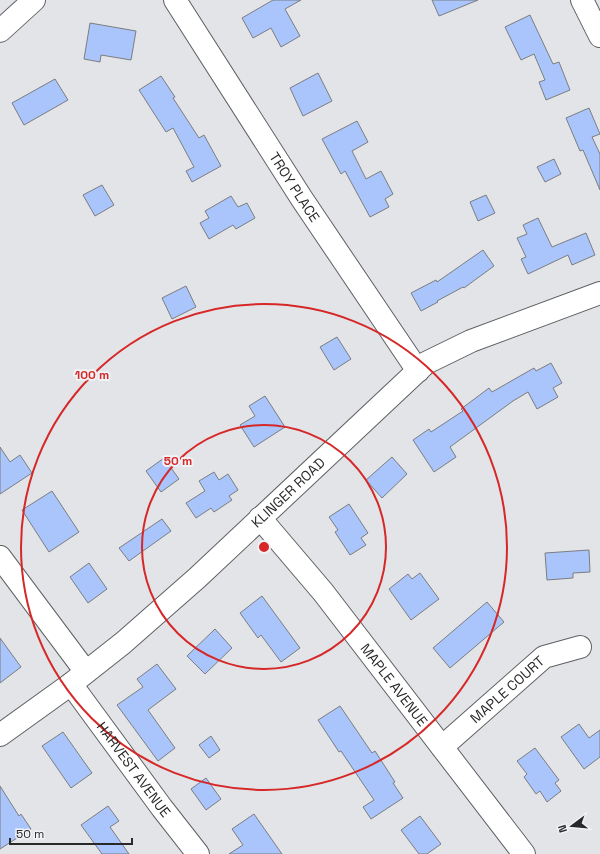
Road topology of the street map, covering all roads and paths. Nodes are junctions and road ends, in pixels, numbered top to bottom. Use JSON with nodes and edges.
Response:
{"nodes":[{"id":1,"x":34,"y":0,"type":"edge"},
{"id":2,"x":175,"y":0,"type":"edge"},
{"id":3,"x":582,"y":0,"type":"edge"},
{"id":4,"x":0,"y":31,"type":"edge"},
{"id":5,"x":600,"y":36,"type":"edge"},
{"id":6,"x":600,"y":293,"type":"edge"},
{"id":7,"x":418,"y":371,"type":"junction"},
{"id":8,"x":260,"y":518,"type":"junction"},
{"id":9,"x":0,"y":557,"type":"edge"},
{"id":10,"x":580,"y":647,"type":"dead end"},
{"id":11,"x":79,"y":678,"type":"junction"},
{"id":12,"x":0,"y":735,"type":"edge"},
{"id":13,"x":442,"y":747,"type":"junction"},
{"id":14,"x":198,"y":854,"type":"edge"},
{"id":15,"x":524,"y":854,"type":"edge"}],
"edges":[{"from":1,"to":4,"type":"street"},
{"from":2,"to":7,"type":"street","name":"TROY PLACE"},
{"from":3,"to":5,"type":"street"},
{"from":6,"to":7,"type":"street","name":"KLINGER ROAD"},
{"from":7,"to":8,"type":"street","name":"KLINGER ROAD"},
{"from":8,"to":11,"type":"street","name":"KLINGER ROAD"},
{"from":8,"to":13,"type":"street","name":"MAPLE AVENUE"},
{"from":9,"to":11,"type":"street","name":"HARVEST AVENUE"},
{"from":10,"to":13,"type":"street","name":"MAPLE COURT"},
{"from":11,"to":12,"type":"street","name":"KLINGER ROAD"},
{"from":11,"to":14,"type":"street","name":"HARVEST AVENUE"},
{"from":13,"to":15,"type":"street","name":"MAPLE AVENUE"}]}
